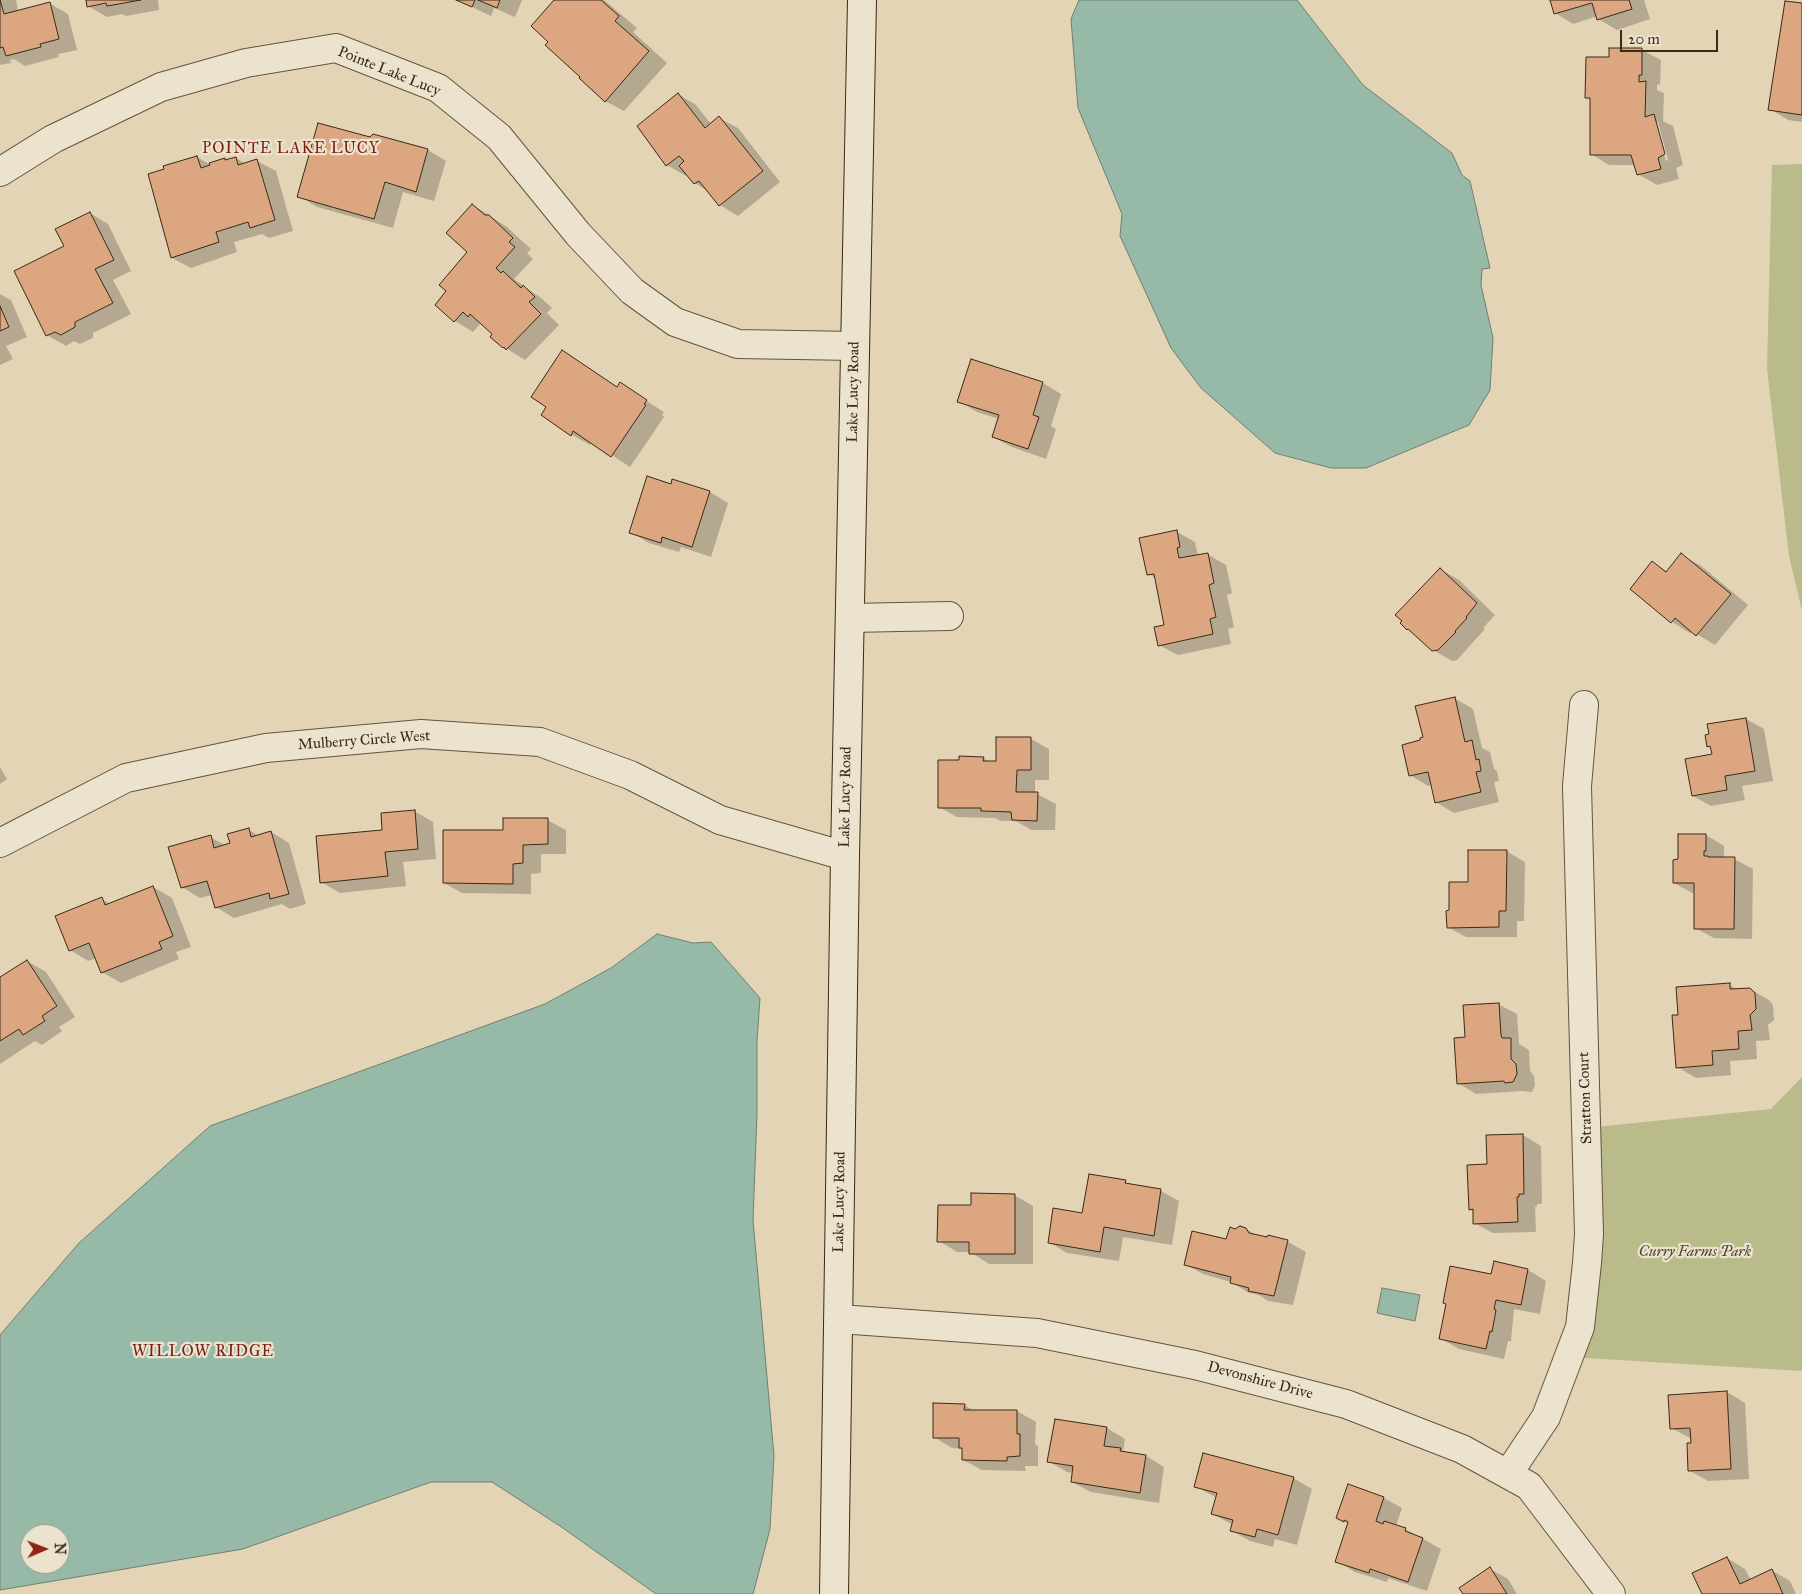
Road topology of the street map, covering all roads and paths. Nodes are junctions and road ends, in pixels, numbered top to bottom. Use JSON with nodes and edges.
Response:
{"nodes":[{"id":1,"x":862,"y":0,"type":"edge"},
{"id":2,"x":0,"y":172,"type":"edge"},
{"id":3,"x":855,"y":346,"type":"junction"},
{"id":4,"x":949,"y":616,"type":"dead end"},
{"id":5,"x":850,"y":618,"type":"junction"},
{"id":6,"x":1584,"y":704,"type":"dead end"},
{"id":7,"x":0,"y":843,"type":"edge"},
{"id":8,"x":844,"y":856,"type":"junction"},
{"id":9,"x":839,"y":1319,"type":"junction"},
{"id":10,"x":1508,"y":1474,"type":"junction"},
{"id":11,"x":834,"y":1594,"type":"edge"},
{"id":12,"x":1611,"y":1594,"type":"edge"}],
"edges":[{"from":1,"to":3,"type":"street","name":"Lake Lucy Road"},
{"from":2,"to":3,"type":"street","name":"Pointe Lake Lucy"},
{"from":3,"to":5,"type":"street","name":"Lake Lucy Road"},
{"from":4,"to":5,"type":"street"},
{"from":5,"to":8,"type":"street","name":"Lake Lucy Road"},
{"from":6,"to":10,"type":"street","name":"Stratton Court"},
{"from":7,"to":8,"type":"street","name":"Mulberry Circle West"},
{"from":8,"to":9,"type":"street","name":"Lake Lucy Road"},
{"from":9,"to":10,"type":"street","name":"Devonshire Drive"},
{"from":9,"to":11,"type":"street","name":"Lake Lucy Road"},
{"from":10,"to":12,"type":"street","name":"Devonshire Drive"}]}
